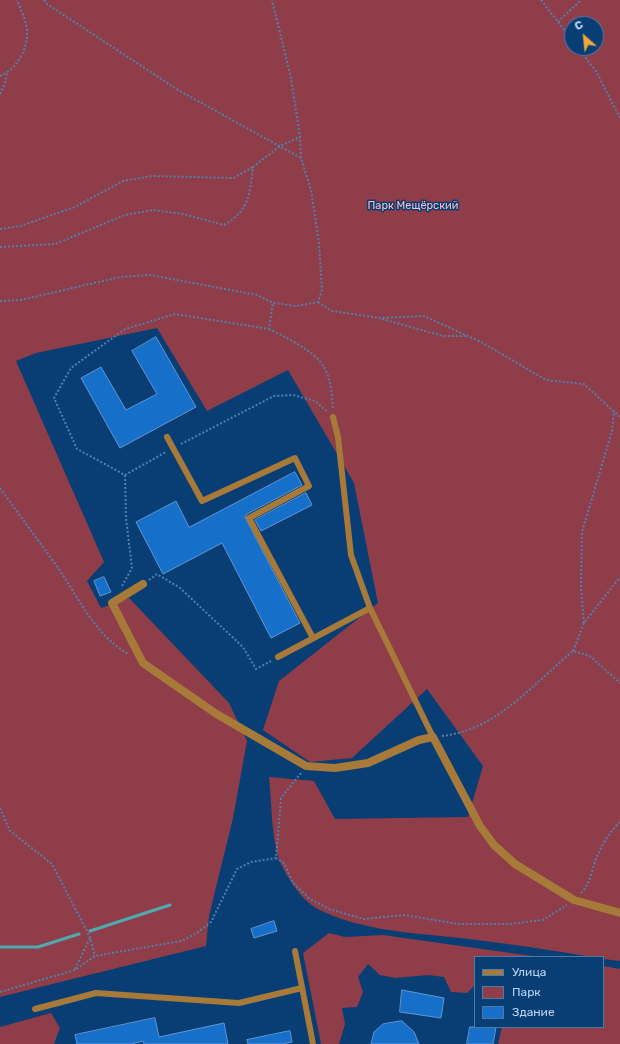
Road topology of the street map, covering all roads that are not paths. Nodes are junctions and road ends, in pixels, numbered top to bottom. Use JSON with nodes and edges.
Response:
{"nodes":[{"id":1,"x":333,"y":417,"type":"road end"},
{"id":2,"x":167,"y":437,"type":"dead end"},
{"id":3,"x":143,"y":584,"type":"dead end"},
{"id":4,"x":370,"y":608,"type":"junction"},
{"id":5,"x":313,"y":638,"type":"junction"},
{"id":6,"x":278,"y":657,"type":"road end"},
{"id":7,"x":433,"y":737,"type":"junction"},
{"id":8,"x":620,"y":913,"type":"edge"},
{"id":9,"x":295,"y":951,"type":"dead end"},
{"id":10,"x":302,"y":988,"type":"junction"},
{"id":11,"x":35,"y":1008,"type":"dead end"},
{"id":12,"x":313,"y":1044,"type":"edge"}],
"edges":[{"from":1,"to":4,"type":"lane"},
{"from":2,"to":5,"type":"lane"},
{"from":3,"to":7,"type":"street"},
{"from":4,"to":5,"type":"lane"},
{"from":4,"to":7,"type":"lane"},
{"from":5,"to":6,"type":"lane"},
{"from":7,"to":8,"type":"street"},
{"from":9,"to":10,"type":"lane"},
{"from":10,"to":11,"type":"lane"},
{"from":10,"to":12,"type":"lane"}]}
